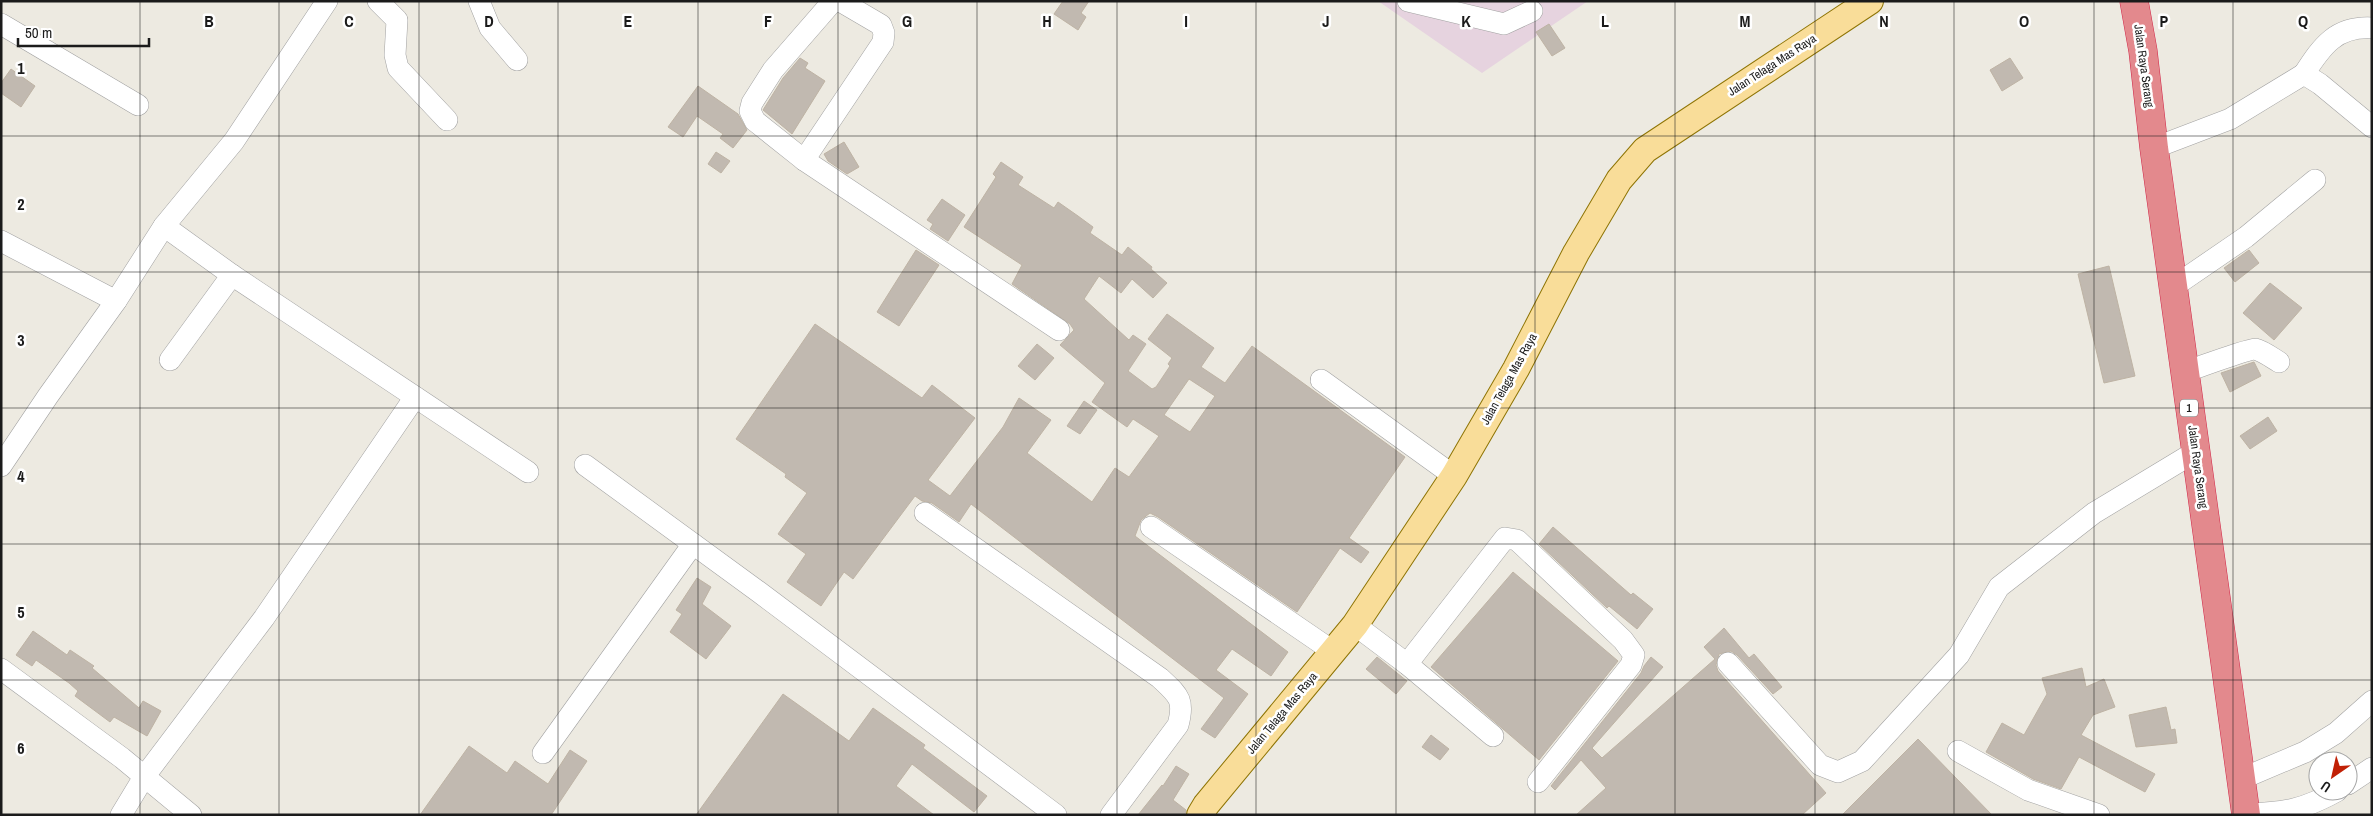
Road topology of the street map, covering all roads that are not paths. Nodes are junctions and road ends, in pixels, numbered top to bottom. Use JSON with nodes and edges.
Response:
{"nodes":[{"id":1,"x":327,"y":1,"type":"edge"},
{"id":2,"x":378,"y":1,"type":"edge"},
{"id":3,"x":479,"y":1,"type":"edge"},
{"id":4,"x":833,"y":1,"type":"edge"},
{"id":5,"x":840,"y":1,"type":"edge"},
{"id":6,"x":1408,"y":1,"type":"edge"},
{"id":7,"x":1870,"y":1,"type":"edge"},
{"id":8,"x":2134,"y":1,"type":"edge"},
{"id":9,"x":1532,"y":11,"type":"dead end"},
{"id":10,"x":1,"y":24,"type":"edge"},
{"id":11,"x":2372,"y":28,"type":"edge"},
{"id":12,"x":518,"y":60,"type":"dead end"},
{"id":13,"x":2304,"y":74,"type":"junction"},
{"id":14,"x":138,"y":105,"type":"dead end"},
{"id":15,"x":446,"y":120,"type":"dead end"},
{"id":16,"x":2372,"y":127,"type":"edge"},
{"id":17,"x":2154,"y":148,"type":"junction"},
{"id":18,"x":804,"y":160,"type":"junction"},
{"id":19,"x":2315,"y":180,"type":"dead end"},
{"id":20,"x":164,"y":226,"type":"junction"},
{"id":21,"x":1,"y":241,"type":"edge"},
{"id":22,"x":232,"y":274,"type":"junction"},
{"id":23,"x":2173,"y":287,"type":"junction"},
{"id":24,"x":116,"y":301,"type":"junction"},
{"id":25,"x":1059,"y":330,"type":"dead end"},
{"id":26,"x":170,"y":360,"type":"dead end"},
{"id":27,"x":2278,"y":362,"type":"dead end"},
{"id":28,"x":2184,"y":372,"type":"junction"},
{"id":29,"x":1321,"y":380,"type":"dead end"},
{"id":30,"x":415,"y":397,"type":"junction"},
{"id":31,"x":2196,"y":452,"type":"junction"},
{"id":32,"x":1,"y":466,"type":"edge"},
{"id":33,"x":585,"y":466,"type":"dead end"},
{"id":34,"x":528,"y":472,"type":"dead end"},
{"id":35,"x":1454,"y":476,"type":"junction"},
{"id":36,"x":925,"y":513,"type":"dead end"},
{"id":37,"x":1152,"y":527,"type":"dead end"},
{"id":38,"x":693,"y":544,"type":"junction"},
{"id":39,"x":1355,"y":625,"type":"junction"},
{"id":40,"x":1334,"y":652,"type":"junction"},
{"id":41,"x":1407,"y":664,"type":"junction"},
{"id":42,"x":1728,"y":664,"type":"dead end"},
{"id":43,"x":1,"y":669,"type":"edge"},
{"id":44,"x":2372,"y":701,"type":"edge"},
{"id":45,"x":1493,"y":736,"type":"dead end"},
{"id":46,"x":1958,"y":751,"type":"dead end"},
{"id":47,"x":544,"y":753,"type":"dead end"},
{"id":48,"x":2372,"y":768,"type":"edge"},
{"id":49,"x":144,"y":777,"type":"junction"},
{"id":50,"x":2358,"y":777,"type":"edge"},
{"id":51,"x":2241,"y":779,"type":"junction"},
{"id":52,"x":1538,"y":782,"type":"dead end"},
{"id":53,"x":2320,"y":801,"type":"edge"},
{"id":54,"x":2246,"y":814,"type":"edge"},
{"id":55,"x":120,"y":815,"type":"edge"},
{"id":56,"x":191,"y":815,"type":"edge"},
{"id":57,"x":1056,"y":815,"type":"edge"},
{"id":58,"x":1111,"y":815,"type":"edge"},
{"id":59,"x":1200,"y":815,"type":"edge"},
{"id":60,"x":2099,"y":815,"type":"edge"}],
"edges":[{"from":1,"to":20,"type":"street"},
{"from":2,"to":15,"type":"street"},
{"from":3,"to":12,"type":"street"},
{"from":4,"to":18,"type":"street"},
{"from":5,"to":18,"type":"street"},
{"from":6,"to":9,"type":"street"},
{"from":7,"to":35,"type":"main road","name":"Jalan Telaga Mas Raya"},
{"from":8,"to":17,"type":"highway","name":"Jalan Raya Serang","number":"1"},
{"from":10,"to":14,"type":"street"},
{"from":11,"to":13,"type":"street"},
{"from":13,"to":16,"type":"street"},
{"from":13,"to":17,"type":"street"},
{"from":17,"to":23,"type":"highway","name":"Jalan Raya Serang","number":"1"},
{"from":18,"to":25,"type":"street"},
{"from":19,"to":23,"type":"street"},
{"from":20,"to":22,"type":"street"},
{"from":20,"to":24,"type":"street"},
{"from":21,"to":24,"type":"street"},
{"from":22,"to":26,"type":"street"},
{"from":22,"to":30,"type":"street"},
{"from":23,"to":28,"type":"highway","name":"Jalan Raya Serang","number":"1"},
{"from":24,"to":32,"type":"street"},
{"from":27,"to":28,"type":"street"},
{"from":28,"to":31,"type":"highway","name":"Jalan Raya Serang","number":"1"},
{"from":29,"to":35,"type":"street"},
{"from":30,"to":34,"type":"street"},
{"from":30,"to":49,"type":"street"},
{"from":31,"to":42,"type":"street"},
{"from":31,"to":51,"type":"highway","name":"Jalan Raya Serang","number":"1"},
{"from":33,"to":38,"type":"street"},
{"from":35,"to":39,"type":"main road","name":"Jalan Telaga Mas Raya"},
{"from":36,"to":58,"type":"street"},
{"from":37,"to":40,"type":"street"},
{"from":38,"to":47,"type":"street"},
{"from":38,"to":57,"type":"street"},
{"from":39,"to":40,"type":"main road","name":"Jalan Telaga Mas Raya"},
{"from":39,"to":41,"type":"street"},
{"from":40,"to":59,"type":"main road","name":"Jalan Telaga Mas Raya"},
{"from":41,"to":45,"type":"street"},
{"from":41,"to":52,"type":"street"},
{"from":43,"to":49,"type":"street"},
{"from":44,"to":51,"type":"street"},
{"from":46,"to":60,"type":"street"},
{"from":48,"to":50,"type":"street"},
{"from":49,"to":55,"type":"street"},
{"from":49,"to":56,"type":"street"},
{"from":51,"to":54,"type":"highway","name":"Jalan Raya Serang","number":"1"},
{"from":53,"to":54,"type":"street"}]}
